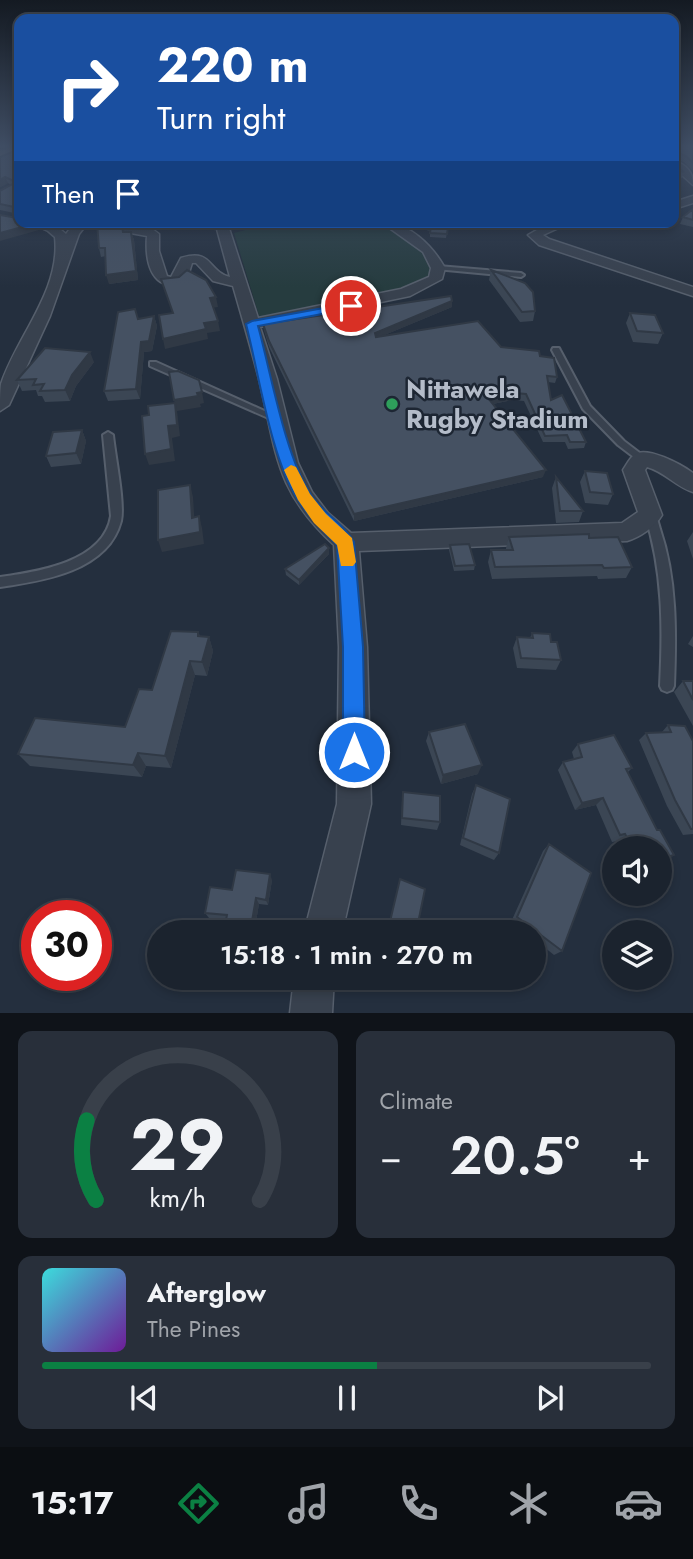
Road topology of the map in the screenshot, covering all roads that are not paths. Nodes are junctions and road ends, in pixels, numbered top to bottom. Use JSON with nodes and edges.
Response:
{"nodes":[{"id":1,"x":52,"y":228,"type":"edge"},
{"id":2,"x":77,"y":228,"type":"edge"},
{"id":3,"x":130,"y":228,"type":"edge"},
{"id":4,"x":223,"y":228,"type":"edge"},
{"id":5,"x":396,"y":228,"type":"edge"},
{"id":6,"x":545,"y":228,"type":"edge"},
{"id":7,"x":64,"y":259,"type":"junction"},
{"id":8,"x":438,"y":268,"type":"junction"},
{"id":9,"x":521,"y":275,"type":"dead end"},
{"id":10,"x":239,"y":283,"type":"junction"},
{"id":11,"x":693,"y":292,"type":"edge"},
{"id":12,"x":252,"y":324,"type":"junction"},
{"id":13,"x":556,"y":351,"type":"dead end"},
{"id":14,"x":153,"y":364,"type":"dead end"},
{"id":15,"x":0,"y":405,"type":"edge"},
{"id":16,"x":276,"y":418,"type":"junction"},
{"id":17,"x":108,"y":435,"type":"dead end"},
{"id":18,"x":642,"y":458,"type":"junction"},
{"id":19,"x":693,"y":484,"type":"edge"},
{"id":20,"x":650,"y":515,"type":"junction"},
{"id":21,"x":346,"y":542,"type":"junction"},
{"id":22,"x":0,"y":582,"type":"edge"},
{"id":23,"x":667,"y":686,"type":"dead end"},
{"id":24,"x":326,"y":920,"type":"edge"},
{"id":25,"x":313,"y":990,"type":"edge"},
{"id":26,"x":311,"y":1013,"type":"edge"}],
"edges":[{"from":1,"to":7,"type":"street"},
{"from":2,"to":7,"type":"street"},
{"from":3,"to":10,"type":"street"},
{"from":4,"to":10,"type":"street"},
{"from":5,"to":8,"type":"street"},
{"from":6,"to":11,"type":"street"},
{"from":7,"to":15,"type":"street"},
{"from":8,"to":9,"type":"lane"},
{"from":8,"to":12,"type":"street"},
{"from":10,"to":12,"type":"street"},
{"from":12,"to":16,"type":"street"},
{"from":13,"to":18,"type":"lane"},
{"from":14,"to":16,"type":"lane"},
{"from":16,"to":21,"type":"street"},
{"from":17,"to":22,"type":"lane"},
{"from":18,"to":19,"type":"street"},
{"from":18,"to":20,"type":"street"},
{"from":20,"to":21,"type":"street"},
{"from":20,"to":23,"type":"lane"},
{"from":21,"to":24,"type":"street"},
{"from":25,"to":26,"type":"street"}]}
